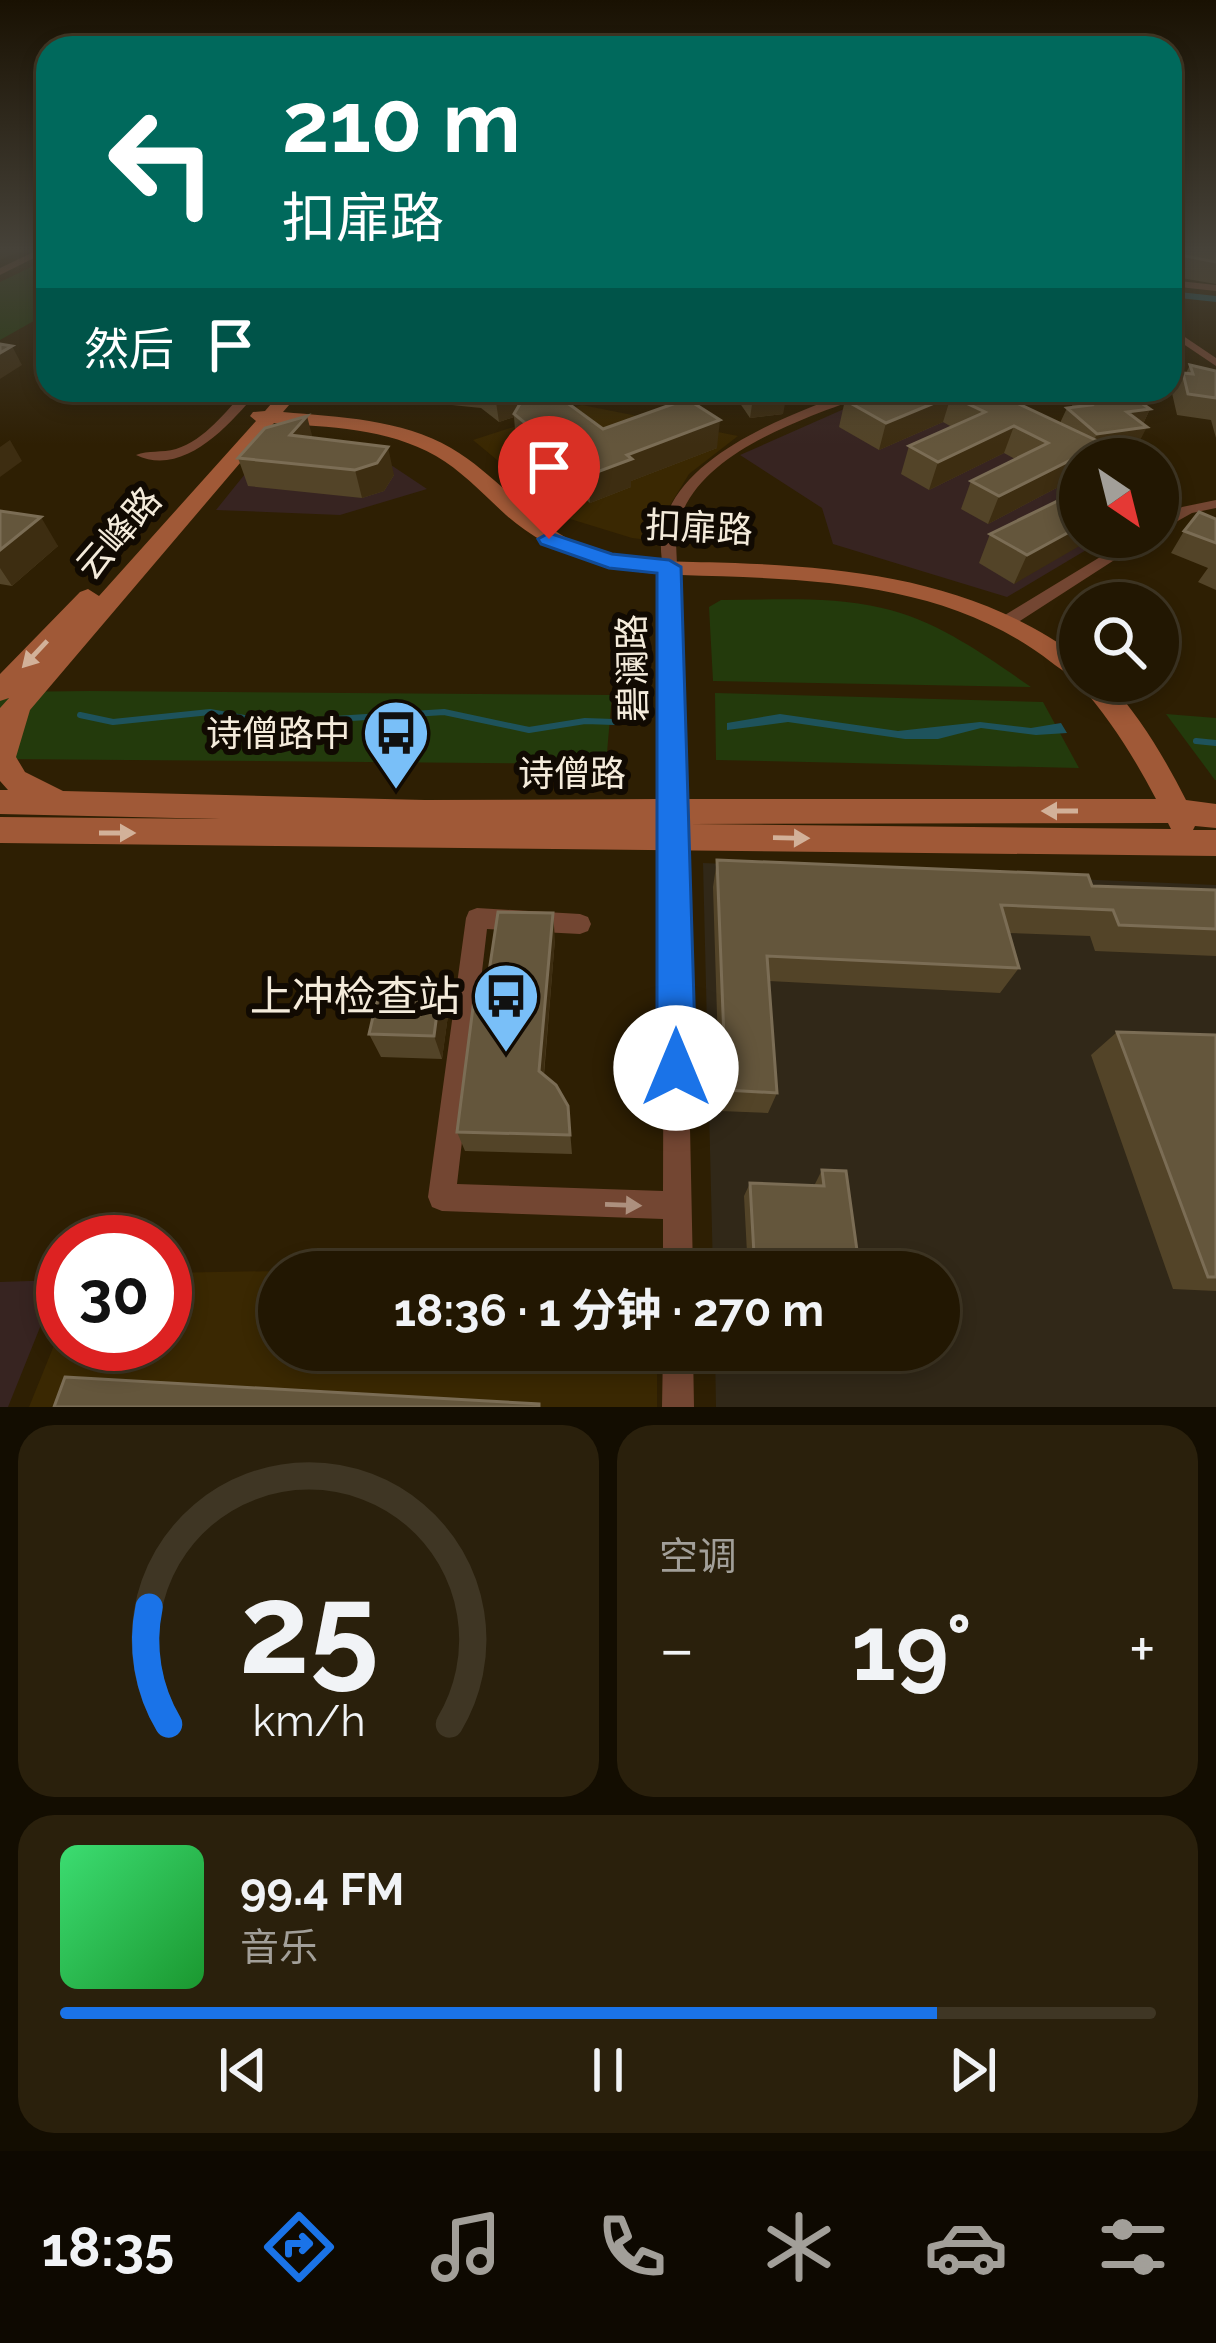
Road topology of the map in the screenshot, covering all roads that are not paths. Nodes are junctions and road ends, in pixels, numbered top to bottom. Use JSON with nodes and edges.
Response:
{"nodes":[{"id":1,"x":1182,"y":339,"type":"edge"},
{"id":2,"x":1216,"y":363,"type":"edge"},
{"id":3,"x":241,"y":402,"type":"edge"},
{"id":4,"x":273,"y":402,"type":"edge"},
{"id":5,"x":280,"y":402,"type":"edge"},
{"id":6,"x":838,"y":402,"type":"edge"},
{"id":7,"x":264,"y":416,"type":"junction"},
{"id":8,"x":149,"y":456,"type":"dead end"},
{"id":9,"x":1216,"y":504,"type":"edge"},
{"id":10,"x":1179,"y":514,"type":"edge"},
{"id":11,"x":1109,"y":558,"type":"edge"},
{"id":12,"x":669,"y":567,"type":"junction"},
{"id":13,"x":1006,"y":622,"type":"junction"},
{"id":14,"x":1059,"y":657,"type":"edge"},
{"id":15,"x":11,"y":696,"type":"edge"},
{"id":16,"x":1111,"y":702,"type":"edge"},
{"id":17,"x":0,"y":726,"type":"edge"},
{"id":18,"x":0,"y":802,"type":"edge"},
{"id":19,"x":1177,"y":811,"type":"junction"},
{"id":20,"x":1216,"y":815,"type":"edge"},
{"id":21,"x":58,"y":818,"type":"junction"},
{"id":22,"x":674,"y":824,"type":"junction"},
{"id":23,"x":0,"y":830,"type":"edge"},
{"id":24,"x":0,"y":842,"type":"edge"},
{"id":25,"x":1204,"y":842,"type":"edge"},
{"id":26,"x":580,"y":924,"type":"dead end"},
{"id":27,"x":678,"y":1206,"type":"junction"},
{"id":28,"x":678,"y":1251,"type":"edge"},
{"id":29,"x":678,"y":1371,"type":"edge"},
{"id":30,"x":678,"y":1407,"type":"edge"}],
"edges":[{"from":1,"to":2,"type":"street"},
{"from":3,"to":8,"type":"street"},
{"from":4,"to":7,"type":"street","name":"云峰路"},
{"from":5,"to":7,"type":"street","name":"云峰路"},
{"from":6,"to":12,"type":"street","name":"碧澜路"},
{"from":7,"to":12,"type":"street","name":"扣扉路"},
{"from":7,"to":15,"type":"street","name":"云峰路"},
{"from":9,"to":10,"type":"street"},
{"from":11,"to":13,"type":"street"},
{"from":12,"to":13,"type":"street","name":"扣扉路"},
{"from":12,"to":22,"type":"street","name":"碧澜路"},
{"from":13,"to":14,"type":"street","name":"扣扉路"},
{"from":15,"to":17,"type":"street","name":"云峰路"},
{"from":15,"to":21,"type":"street"},
{"from":16,"to":19,"type":"street"},
{"from":18,"to":21,"type":"street","name":"诗僧路"},
{"from":19,"to":20,"type":"street","name":"诗僧路"},
{"from":19,"to":22,"type":"street","name":"诗僧路","one_way":true},
{"from":19,"to":25,"type":"street"},
{"from":21,"to":22,"type":"street","name":"诗僧路"},
{"from":21,"to":23,"type":"street","name":"诗僧路"},
{"from":21,"to":24,"type":"street"},
{"from":22,"to":25,"type":"street","name":"诗僧路","one_way":true},
{"from":22,"to":27,"type":"street","name":"碧澜路"},
{"from":26,"to":27,"type":"street","one_way":true},
{"from":27,"to":28,"type":"street","name":"碧澜路"},
{"from":29,"to":30,"type":"street"}]}
